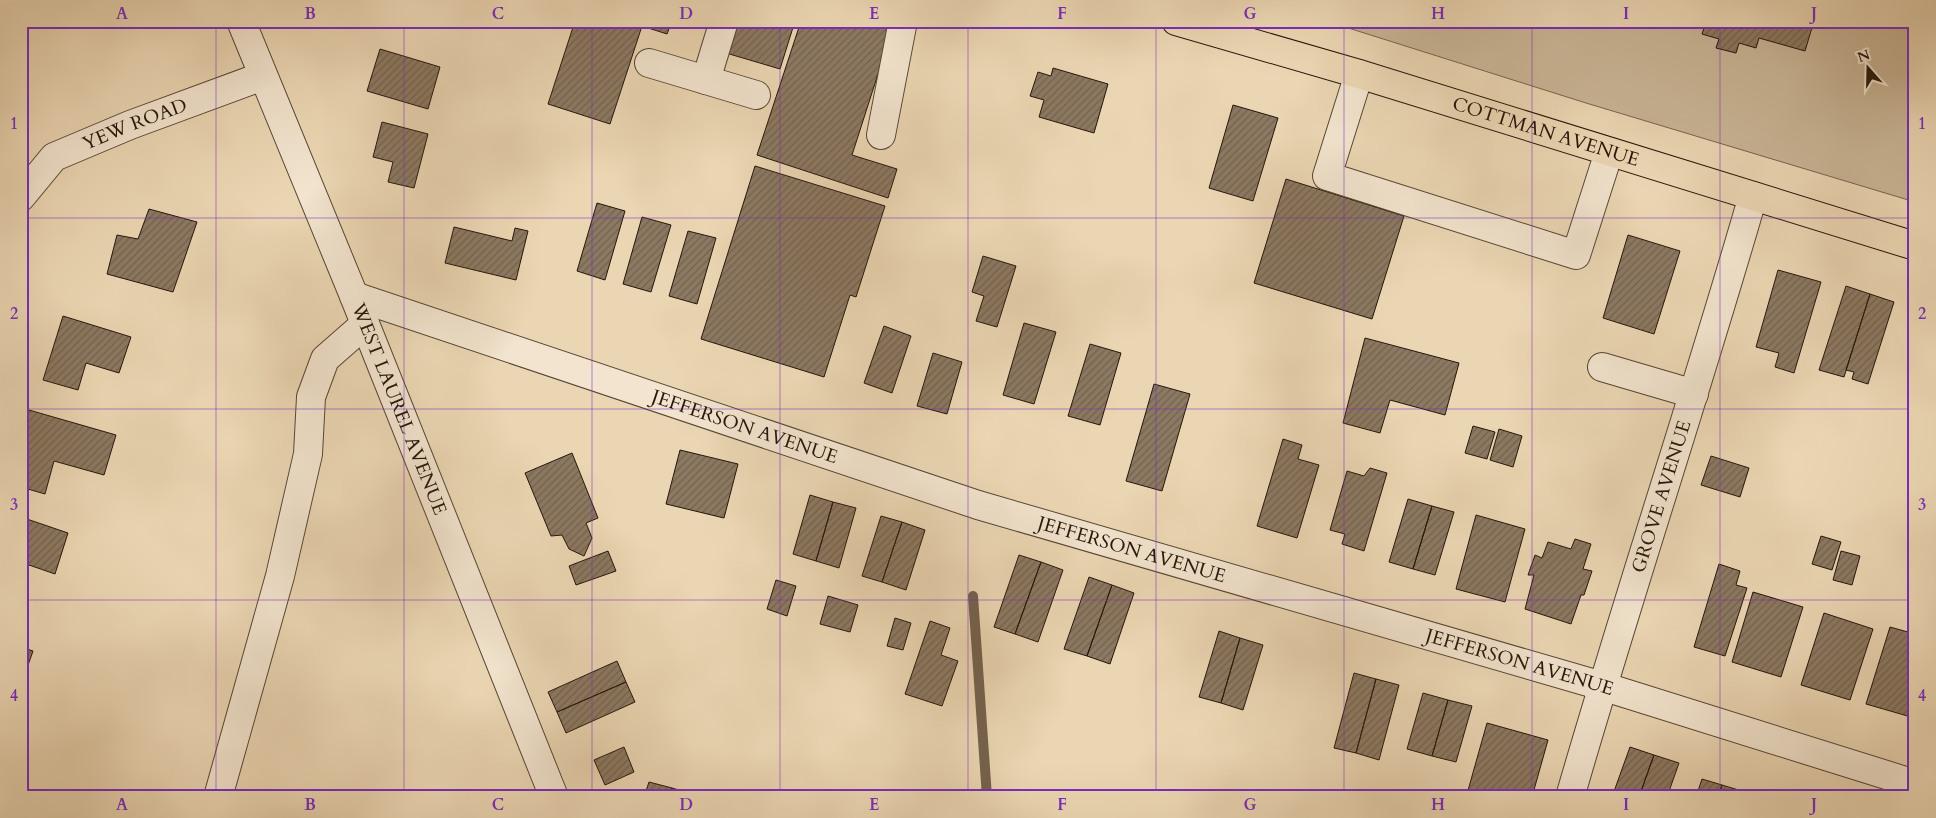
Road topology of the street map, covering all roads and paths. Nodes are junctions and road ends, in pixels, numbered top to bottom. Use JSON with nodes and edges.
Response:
{"nodes":[{"id":1,"x":241,"y":21,"type":"edge"},
{"id":2,"x":724,"y":21,"type":"edge"},
{"id":3,"x":903,"y":21,"type":"edge"},
{"id":4,"x":1181,"y":22,"type":"edge"},
{"id":5,"x":649,"y":63,"type":"dead end"},
{"id":6,"x":1359,"y":74,"type":"junction"},
{"id":7,"x":263,"y":76,"type":"junction"},
{"id":8,"x":706,"y":80,"type":"junction"},
{"id":9,"x":756,"y":95,"type":"dead end"},
{"id":10,"x":881,"y":135,"type":"dead end"},
{"id":11,"x":1609,"y":152,"type":"junction"},
{"id":12,"x":1753,"y":196,"type":"junction"},
{"id":13,"x":21,"y":197,"type":"edge"},
{"id":14,"x":1915,"y":246,"type":"edge"},
{"id":15,"x":354,"y":296,"type":"junction"},
{"id":16,"x":364,"y":324,"type":"junction"},
{"id":17,"x":1602,"y":367,"type":"dead end"},
{"id":18,"x":1694,"y":394,"type":"junction"},
{"id":19,"x":1602,"y":686,"type":"junction"},
{"id":20,"x":1915,"y":784,"type":"edge"},
{"id":21,"x":218,"y":797,"type":"edge"},
{"id":22,"x":554,"y":797,"type":"edge"},
{"id":23,"x":1570,"y":797,"type":"edge"}],
"edges":[{"from":1,"to":7,"type":"street","name":"WEST LAUREL AVENUE"},
{"from":2,"to":8,"type":"street"},
{"from":3,"to":10,"type":"street"},
{"from":4,"to":6,"type":"main road","name":"COTTMAN AVENUE"},
{"from":5,"to":8,"type":"street"},
{"from":6,"to":11,"type":"main road","name":"COTTMAN AVENUE"},
{"from":6,"to":11,"type":"street"},
{"from":7,"to":13,"type":"street","name":"YEW ROAD"},
{"from":7,"to":15,"type":"street","name":"WEST LAUREL AVENUE"},
{"from":8,"to":9,"type":"street"},
{"from":11,"to":12,"type":"main road","name":"COTTMAN AVENUE"},
{"from":12,"to":14,"type":"main road","name":"COTTMAN AVENUE"},
{"from":12,"to":18,"type":"street","name":"GROVE AVENUE"},
{"from":15,"to":16,"type":"street","name":"WEST LAUREL AVENUE"},
{"from":15,"to":19,"type":"street","name":"JEFFERSON AVENUE"},
{"from":16,"to":21,"type":"street"},
{"from":16,"to":22,"type":"street","name":"WEST LAUREL AVENUE"},
{"from":17,"to":18,"type":"street"},
{"from":18,"to":19,"type":"street","name":"GROVE AVENUE"},
{"from":19,"to":20,"type":"street","name":"JEFFERSON AVENUE"},
{"from":19,"to":23,"type":"street","name":"GROVE AVENUE"}]}
